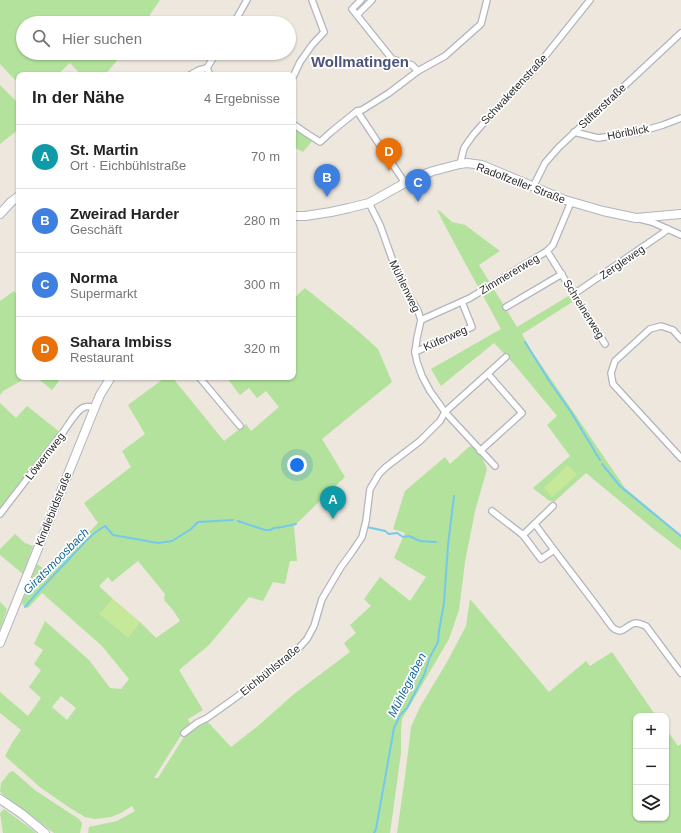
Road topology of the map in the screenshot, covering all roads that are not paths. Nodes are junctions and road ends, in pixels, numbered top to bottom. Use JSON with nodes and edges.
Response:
{"nodes":[{"id":1,"x":247,"y":0,"type":"edge"},
{"id":2,"x":312,"y":0,"type":"edge"},
{"id":3,"x":361,"y":0,"type":"edge"},
{"id":4,"x":372,"y":0,"type":"edge"},
{"id":5,"x":487,"y":0,"type":"edge"},
{"id":6,"x":590,"y":0,"type":"edge"},
{"id":7,"x":357,"y":15,"type":"junction"},
{"id":8,"x":238,"y":16,"type":"edge"},
{"id":9,"x":681,"y":33,"type":"edge"},
{"id":10,"x":212,"y":60,"type":"edge"},
{"id":11,"x":207,"y":68,"type":"junction"},
{"id":12,"x":418,"y":71,"type":"junction"},
{"id":13,"x":195,"y":72,"type":"edge"},
{"id":14,"x":209,"y":72,"type":"edge"},
{"id":15,"x":295,"y":72,"type":"edge"},
{"id":16,"x":357,"y":111,"type":"junction"},
{"id":17,"x":681,"y":118,"type":"edge"},
{"id":18,"x":296,"y":126,"type":"edge"},
{"id":19,"x":574,"y":132,"type":"junction"},
{"id":20,"x":460,"y":164,"type":"junction"},
{"id":21,"x":405,"y":183,"type":"junction"},
{"id":22,"x":533,"y":187,"type":"junction"},
{"id":23,"x":16,"y":197,"type":"edge"},
{"id":24,"x":369,"y":202,"type":"junction"},
{"id":25,"x":571,"y":202,"type":"junction"},
{"id":26,"x":3,"y":206,"type":"edge"},
{"id":27,"x":0,"y":214,"type":"edge"},
{"id":28,"x":681,"y":214,"type":"edge"},
{"id":29,"x":296,"y":216,"type":"edge"},
{"id":30,"x":636,"y":218,"type":"junction"},
{"id":31,"x":668,"y":229,"type":"junction"},
{"id":32,"x":681,"y":234,"type":"edge"},
{"id":33,"x":547,"y":251,"type":"junction"},
{"id":34,"x":562,"y":274,"type":"junction"},
{"id":35,"x":574,"y":294,"type":"junction"},
{"id":36,"x":462,"y":302,"type":"junction"},
{"id":37,"x":506,"y":308,"type":"dead end"},
{"id":38,"x":421,"y":320,"type":"junction"},
{"id":39,"x":681,"y":339,"type":"edge"},
{"id":40,"x":605,"y":344,"type":"dead end"},
{"id":41,"x":415,"y":352,"type":"junction"},
{"id":42,"x":506,"y":357,"type":"dead end"},
{"id":43,"x":488,"y":374,"type":"junction"},
{"id":44,"x":109,"y":380,"type":"edge"},
{"id":45,"x":202,"y":380,"type":"edge"},
{"id":46,"x":94,"y":407,"type":"junction"},
{"id":47,"x":445,"y":412,"type":"junction"},
{"id":48,"x":240,"y":426,"type":"dead end"},
{"id":49,"x":480,"y":451,"type":"junction"},
{"id":50,"x":681,"y":458,"type":"edge"},
{"id":51,"x":495,"y":466,"type":"dead end"},
{"id":52,"x":553,"y":506,"type":"dead end"},
{"id":53,"x":492,"y":511,"type":"dead end"},
{"id":54,"x":0,"y":514,"type":"edge"},
{"id":55,"x":535,"y":524,"type":"junction"},
{"id":56,"x":523,"y":535,"type":"junction"},
{"id":57,"x":554,"y":550,"type":"junction"},
{"id":58,"x":0,"y":643,"type":"edge"},
{"id":59,"x":681,"y":673,"type":"edge"},
{"id":60,"x":184,"y":733,"type":"dead end"},
{"id":61,"x":0,"y":800,"type":"edge"},
{"id":62,"x":45,"y":833,"type":"edge"}],
"edges":[{"from":1,"to":8,"type":"street"},
{"from":2,"to":15,"type":"street"},
{"from":3,"to":7,"type":"street"},
{"from":4,"to":7,"type":"street"},
{"from":5,"to":12,"type":"street"},
{"from":6,"to":20,"type":"street","name":"Schwaketenstraße"},
{"from":7,"to":12,"type":"street"},
{"from":9,"to":19,"type":"street","name":"Stifterstraße"},
{"from":10,"to":11,"type":"street"},
{"from":11,"to":13,"type":"street"},
{"from":11,"to":14,"type":"street"},
{"from":12,"to":16,"type":"street"},
{"from":16,"to":18,"type":"street"},
{"from":16,"to":21,"type":"street"},
{"from":17,"to":19,"type":"street","name":"Höriblick"},
{"from":19,"to":22,"type":"street","name":"Stifterstraße"},
{"from":20,"to":21,"type":"main road","name":"Radolfzeller Straße"},
{"from":20,"to":22,"type":"main road","name":"Radolfzeller Straße"},
{"from":21,"to":24,"type":"main road","name":"Radolfzeller Straße"},
{"from":22,"to":25,"type":"main road","name":"Radolfzeller Straße"},
{"from":23,"to":26,"type":"main road"},
{"from":24,"to":29,"type":"main road","name":"Radolfzeller Straße"},
{"from":24,"to":38,"type":"street","name":"Mühlenweg"},
{"from":25,"to":30,"type":"main road","name":"Radolfzeller Straße"},
{"from":25,"to":33,"type":"street","name":"Zimmererweg"},
{"from":26,"to":27,"type":"main road"},
{"from":28,"to":30,"type":"main road","name":"Radolfzeller Straße"},
{"from":30,"to":31,"type":"street"},
{"from":31,"to":32,"type":"street"},
{"from":31,"to":35,"type":"street","name":"Zergleweg"},
{"from":33,"to":34,"type":"street","name":"Schreinerweg"},
{"from":33,"to":36,"type":"street","name":"Zimmererweg"},
{"from":34,"to":35,"type":"street","name":"Schreinerweg"},
{"from":34,"to":37,"type":"street","name":"Schreinerweg"},
{"from":35,"to":40,"type":"street","name":"Schreinerweg"},
{"from":36,"to":38,"type":"street","name":"Zimmererweg"},
{"from":36,"to":41,"type":"street","name":"Küferweg"},
{"from":38,"to":41,"type":"street","name":"Mühlenweg"},
{"from":39,"to":50,"type":"street"},
{"from":41,"to":47,"type":"street","name":"Mühlenweg"},
{"from":42,"to":43,"type":"street","name":"Eichbühlstraße"},
{"from":43,"to":47,"type":"street","name":"Eichbühlstraße"},
{"from":43,"to":49,"type":"street"},
{"from":44,"to":46,"type":"main road","name":"Kindlebildstraße"},
{"from":45,"to":48,"type":"street"},
{"from":46,"to":54,"type":"street","name":"Löwernweg"},
{"from":46,"to":58,"type":"main road","name":"Kindlebildstraße"},
{"from":47,"to":49,"type":"street","name":"Mühlenweg"},
{"from":47,"to":60,"type":"street","name":"Eichbühlstraße"},
{"from":49,"to":51,"type":"street","name":"Mühlenweg"},
{"from":52,"to":55,"type":"street"},
{"from":53,"to":56,"type":"street"},
{"from":55,"to":56,"type":"street"},
{"from":55,"to":57,"type":"street"},
{"from":56,"to":57,"type":"street"},
{"from":57,"to":59,"type":"street"},
{"from":61,"to":62,"type":"main road"}]}
